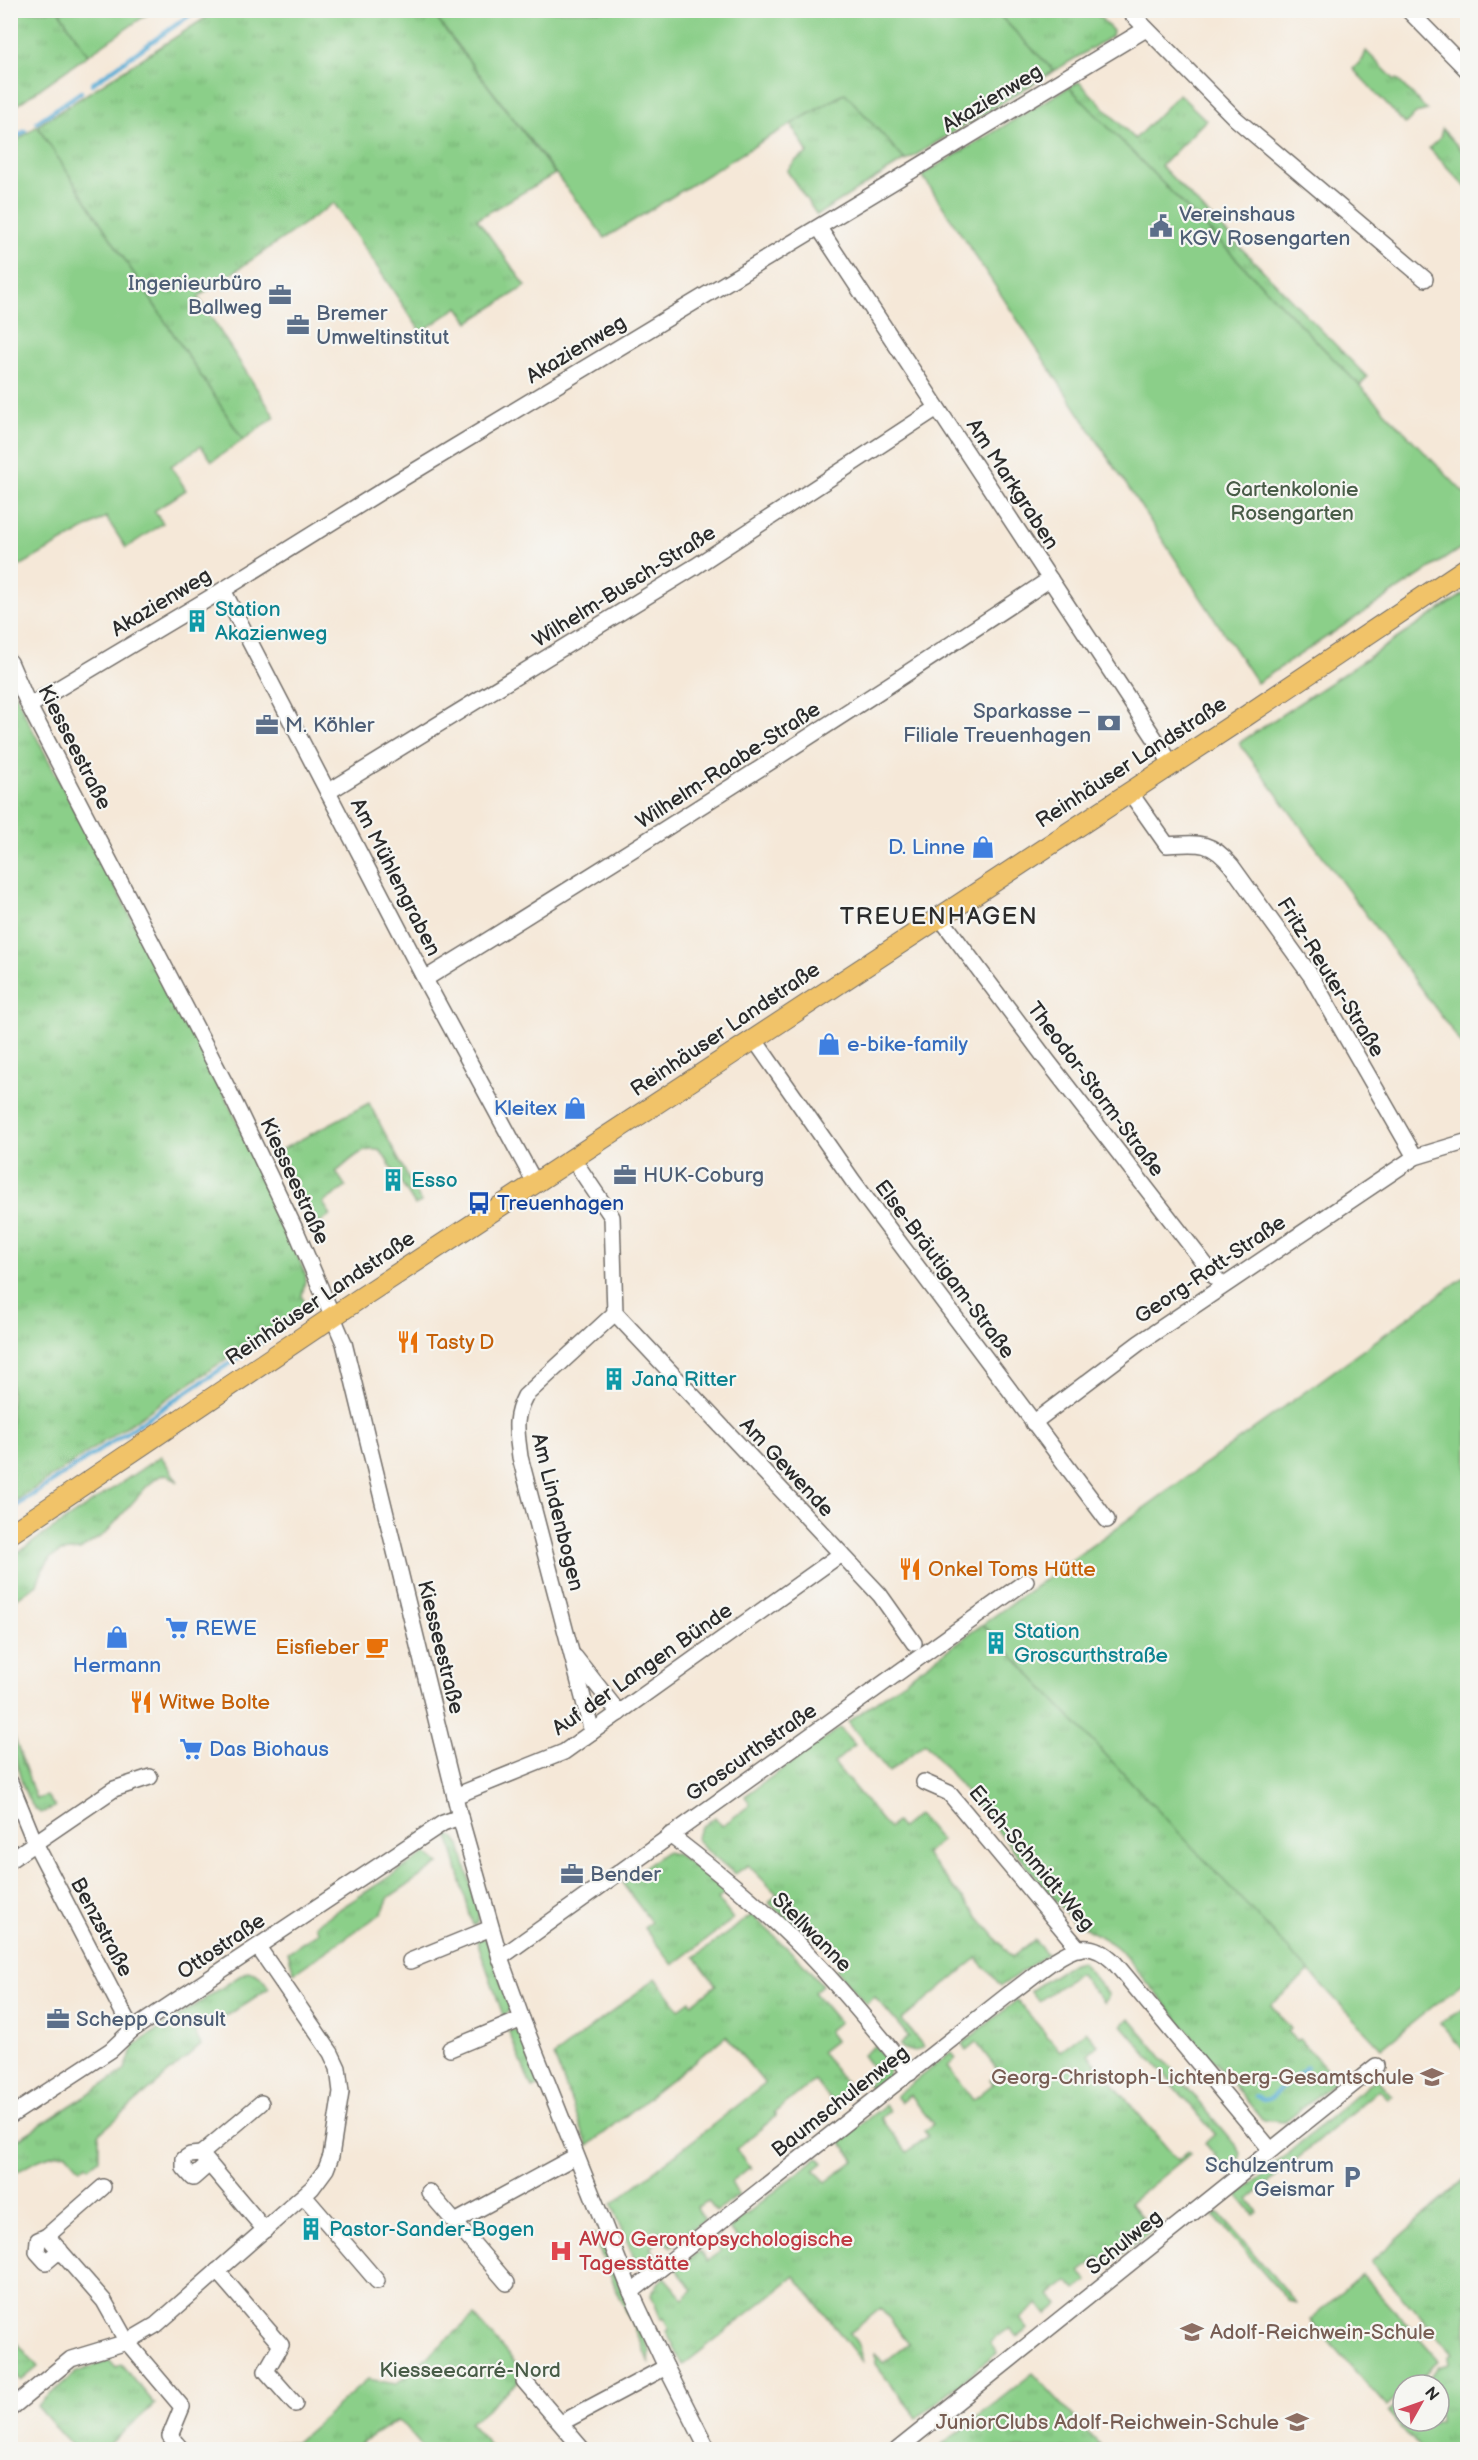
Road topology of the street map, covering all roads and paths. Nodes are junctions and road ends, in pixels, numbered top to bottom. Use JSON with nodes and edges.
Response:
{"nodes":[{"id":1,"x":1128,"y":10,"type":"edge"},
{"id":2,"x":1408,"y":10,"type":"edge"},
{"id":3,"x":1146,"y":29,"type":"junction"},
{"id":4,"x":1467,"y":71,"type":"edge"},
{"id":5,"x":819,"y":228,"type":"junction"},
{"id":6,"x":1425,"y":279,"type":"dead end"},
{"id":7,"x":937,"y":408,"type":"junction"},
{"id":8,"x":1467,"y":567,"type":"edge"},
{"id":9,"x":1050,"y":579,"type":"junction"},
{"id":10,"x":223,"y":590,"type":"junction"},
{"id":11,"x":10,"y":662,"type":"edge"},
{"id":12,"x":29,"y":706,"type":"junction"},
{"id":13,"x":1172,"y":764,"type":"junction"},
{"id":14,"x":1129,"y":791,"type":"junction"},
{"id":15,"x":328,"y":792,"type":"junction"},
{"id":16,"x":939,"y":916,"type":"junction"},
{"id":17,"x":425,"y":979,"type":"junction"},
{"id":18,"x":754,"y":1039,"type":"junction"},
{"id":19,"x":1465,"y":1142,"type":"dead end"},
{"id":20,"x":1415,"y":1157,"type":"junction"},
{"id":21,"x":573,"y":1159,"type":"junction"},
{"id":22,"x":535,"y":1183,"type":"junction"},
{"id":23,"x":1222,"y":1286,"type":"junction"},
{"id":24,"x":615,"y":1313,"type":"junction"},
{"id":25,"x":333,"y":1317,"type":"junction"},
{"id":26,"x":1034,"y":1422,"type":"junction"},
{"id":27,"x":1107,"y":1520,"type":"dead end"},
{"id":28,"x":10,"y":1534,"type":"edge"},
{"id":29,"x":840,"y":1554,"type":"junction"},
{"id":30,"x":1026,"y":1581,"type":"dead end"},
{"id":31,"x":914,"y":1643,"type":"dead end"},
{"id":32,"x":571,"y":1652,"type":"junction"},
{"id":33,"x":619,"y":1713,"type":"junction"},
{"id":34,"x":592,"y":1731,"type":"junction"},
{"id":35,"x":150,"y":1777,"type":"dead end"},
{"id":36,"x":10,"y":1782,"type":"edge"},
{"id":37,"x":924,"y":1782,"type":"dead end"},
{"id":38,"x":455,"y":1796,"type":"junction"},
{"id":39,"x":460,"y":1817,"type":"junction"},
{"id":40,"x":670,"y":1835,"type":"junction"},
{"id":41,"x":35,"y":1843,"type":"junction"},
{"id":42,"x":10,"y":1860,"type":"edge"},
{"id":43,"x":491,"y":1928,"type":"junction"},
{"id":44,"x":258,"y":1947,"type":"junction"},
{"id":45,"x":1079,"y":1948,"type":"junction"},
{"id":46,"x":500,"y":1958,"type":"junction"},
{"id":47,"x":410,"y":1961,"type":"dead end"},
{"id":48,"x":522,"y":2019,"type":"junction"},
{"id":49,"x":132,"y":2030,"type":"junction"},
{"id":50,"x":450,"y":2049,"type":"dead end"},
{"id":51,"x":1376,"y":2066,"type":"dead end"},
{"id":52,"x":910,"y":2073,"type":"junction"},
{"id":53,"x":261,"y":2103,"type":"dead end"},
{"id":54,"x":10,"y":2116,"type":"edge"},
{"id":55,"x":1271,"y":2150,"type":"junction"},
{"id":56,"x":576,"y":2156,"type":"junction"},
{"id":57,"x":103,"y":2187,"type":"dead end"},
{"id":58,"x":429,"y":2192,"type":"dead end"},
{"id":59,"x":304,"y":2196,"type":"junction"},
{"id":60,"x":455,"y":2222,"type":"junction"},
{"id":61,"x":265,"y":2230,"type":"junction"},
{"id":62,"x":217,"y":2271,"type":"junction"},
{"id":63,"x":376,"y":2281,"type":"dead end"},
{"id":64,"x":507,"y":2283,"type":"dead end"},
{"id":65,"x":631,"y":2292,"type":"junction"},
{"id":66,"x":127,"y":2342,"type":"junction"},
{"id":67,"x":666,"y":2367,"type":"junction"},
{"id":68,"x":524,"y":2381,"type":"dead end"},
{"id":69,"x":295,"y":2404,"type":"dead end"},
{"id":70,"x":10,"y":2409,"type":"edge"},
{"id":71,"x":561,"y":2423,"type":"junction"},
{"id":72,"x":182,"y":2450,"type":"edge"},
{"id":73,"x":583,"y":2450,"type":"edge"},
{"id":74,"x":708,"y":2450,"type":"edge"},
{"id":75,"x":897,"y":2450,"type":"edge"}],
"edges":[{"from":1,"to":3,"type":"street"},
{"from":2,"to":4,"type":"street"},
{"from":3,"to":5,"type":"street","name":"Akazienweg"},
{"from":3,"to":6,"type":"street"},
{"from":5,"to":7,"type":"street","name":"Am Markgraben"},
{"from":5,"to":10,"type":"street","name":"Akazienweg"},
{"from":7,"to":9,"type":"street","name":"Am Markgraben"},
{"from":7,"to":15,"type":"street","name":"Wilhelm-Busch-Straße"},
{"from":8,"to":13,"type":"main road","name":"Reinhäuser Landstraße"},
{"from":9,"to":13,"type":"street","name":"Am Markgraben"},
{"from":9,"to":17,"type":"street","name":"Wilhelm-Raabe-Straße"},
{"from":10,"to":12,"type":"street","name":"Akazienweg"},
{"from":10,"to":15,"type":"street","name":"Am Mühlengraben"},
{"from":11,"to":12,"type":"street","name":"Kiesseestraße"},
{"from":12,"to":25,"type":"street","name":"Kiesseestraße"},
{"from":13,"to":14,"type":"main road","name":"Reinhäuser Landstraße"},
{"from":14,"to":16,"type":"main road","name":"Reinhäuser Landstraße"},
{"from":14,"to":20,"type":"street","name":"Fritz-Reuter-Straße"},
{"from":15,"to":17,"type":"street","name":"Am Mühlengraben"},
{"from":16,"to":18,"type":"main road","name":"Reinhäuser Landstraße"},
{"from":16,"to":23,"type":"street","name":"Theodor-Storm-Straße"},
{"from":17,"to":22,"type":"street","name":"Am Mühlengraben"},
{"from":18,"to":21,"type":"main road","name":"Reinhäuser Landstraße"},
{"from":18,"to":26,"type":"street","name":"Else-Bräutigam-Straße"},
{"from":19,"to":20,"type":"street"},
{"from":20,"to":23,"type":"street","name":"Georg-Rott-Straße"},
{"from":21,"to":22,"type":"main road","name":"Reinhäuser Landstraße"},
{"from":21,"to":24,"type":"street"},
{"from":22,"to":25,"type":"main road","name":"Reinhäuser Landstraße"},
{"from":23,"to":26,"type":"street","name":"Georg-Rott-Straße"},
{"from":24,"to":29,"type":"street","name":"Am Gewende"},
{"from":24,"to":32,"type":"street","name":"Am Lindenbogen"},
{"from":25,"to":28,"type":"main road","name":"Reinhäuser Landstraße"},
{"from":25,"to":38,"type":"street","name":"Kiesseestraße"},
{"from":26,"to":27,"type":"street","name":"Else-Bräutigam-Straße"},
{"from":29,"to":31,"type":"street","name":"Am Gewende"},
{"from":29,"to":33,"type":"street","name":"Auf der Langen Bünde"},
{"from":30,"to":40,"type":"street","name":"Groscurthstraße"},
{"from":32,"to":33,"type":"street","name":"Am Lindenbogen"},
{"from":32,"to":34,"type":"street","name":"Am Lindenbogen"},
{"from":33,"to":34,"type":"street","name":"Auf der Langen Bünde"},
{"from":34,"to":38,"type":"street","name":"Auf der Langen Bünde"},
{"from":35,"to":41,"type":"street"},
{"from":36,"to":41,"type":"street","name":"Benzstraße"},
{"from":37,"to":45,"type":"street","name":"Erich-Schmidt-Weg"},
{"from":38,"to":39,"type":"street","name":"Kiesseestraße"},
{"from":39,"to":43,"type":"street","name":"Kiesseestraße"},
{"from":39,"to":44,"type":"street","name":"Ottostraße"},
{"from":40,"to":46,"type":"street","name":"Groscurthstraße"},
{"from":40,"to":52,"type":"street","name":"Stellwanne"},
{"from":41,"to":42,"type":"street"},
{"from":41,"to":49,"type":"street","name":"Benzstraße"},
{"from":43,"to":46,"type":"street","name":"Kiesseestraße"},
{"from":43,"to":47,"type":"street"},
{"from":44,"to":49,"type":"street","name":"Ottostraße"},
{"from":44,"to":59,"type":"street"},
{"from":45,"to":52,"type":"street","name":"Baumschulenweg"},
{"from":45,"to":55,"type":"street","name":"Erich-Schmidt-Weg"},
{"from":46,"to":48,"type":"street","name":"Kiesseestraße"},
{"from":48,"to":50,"type":"street"},
{"from":48,"to":56,"type":"street","name":"Kiesseestraße"},
{"from":49,"to":54,"type":"street","name":"Ottostraße"},
{"from":51,"to":55,"type":"street","name":"Schulweg"},
{"from":52,"to":65,"type":"street","name":"Baumschulenweg"},
{"from":53,"to":61,"type":"street"},
{"from":55,"to":75,"type":"street","name":"Schulweg"},
{"from":56,"to":60,"type":"street"},
{"from":56,"to":65,"type":"street","name":"Kiesseestraße"},
{"from":57,"to":66,"type":"street"},
{"from":58,"to":60,"type":"street"},
{"from":59,"to":61,"type":"street"},
{"from":59,"to":63,"type":"street"},
{"from":60,"to":64,"type":"street"},
{"from":61,"to":62,"type":"street"},
{"from":62,"to":66,"type":"street"},
{"from":62,"to":69,"type":"street"},
{"from":65,"to":67,"type":"street","name":"Kiesseestraße"},
{"from":66,"to":70,"type":"street"},
{"from":66,"to":72,"type":"street"},
{"from":67,"to":71,"type":"street"},
{"from":67,"to":74,"type":"street","name":"Kiesseestraße"},
{"from":68,"to":71,"type":"street"},
{"from":71,"to":73,"type":"street"}]}
